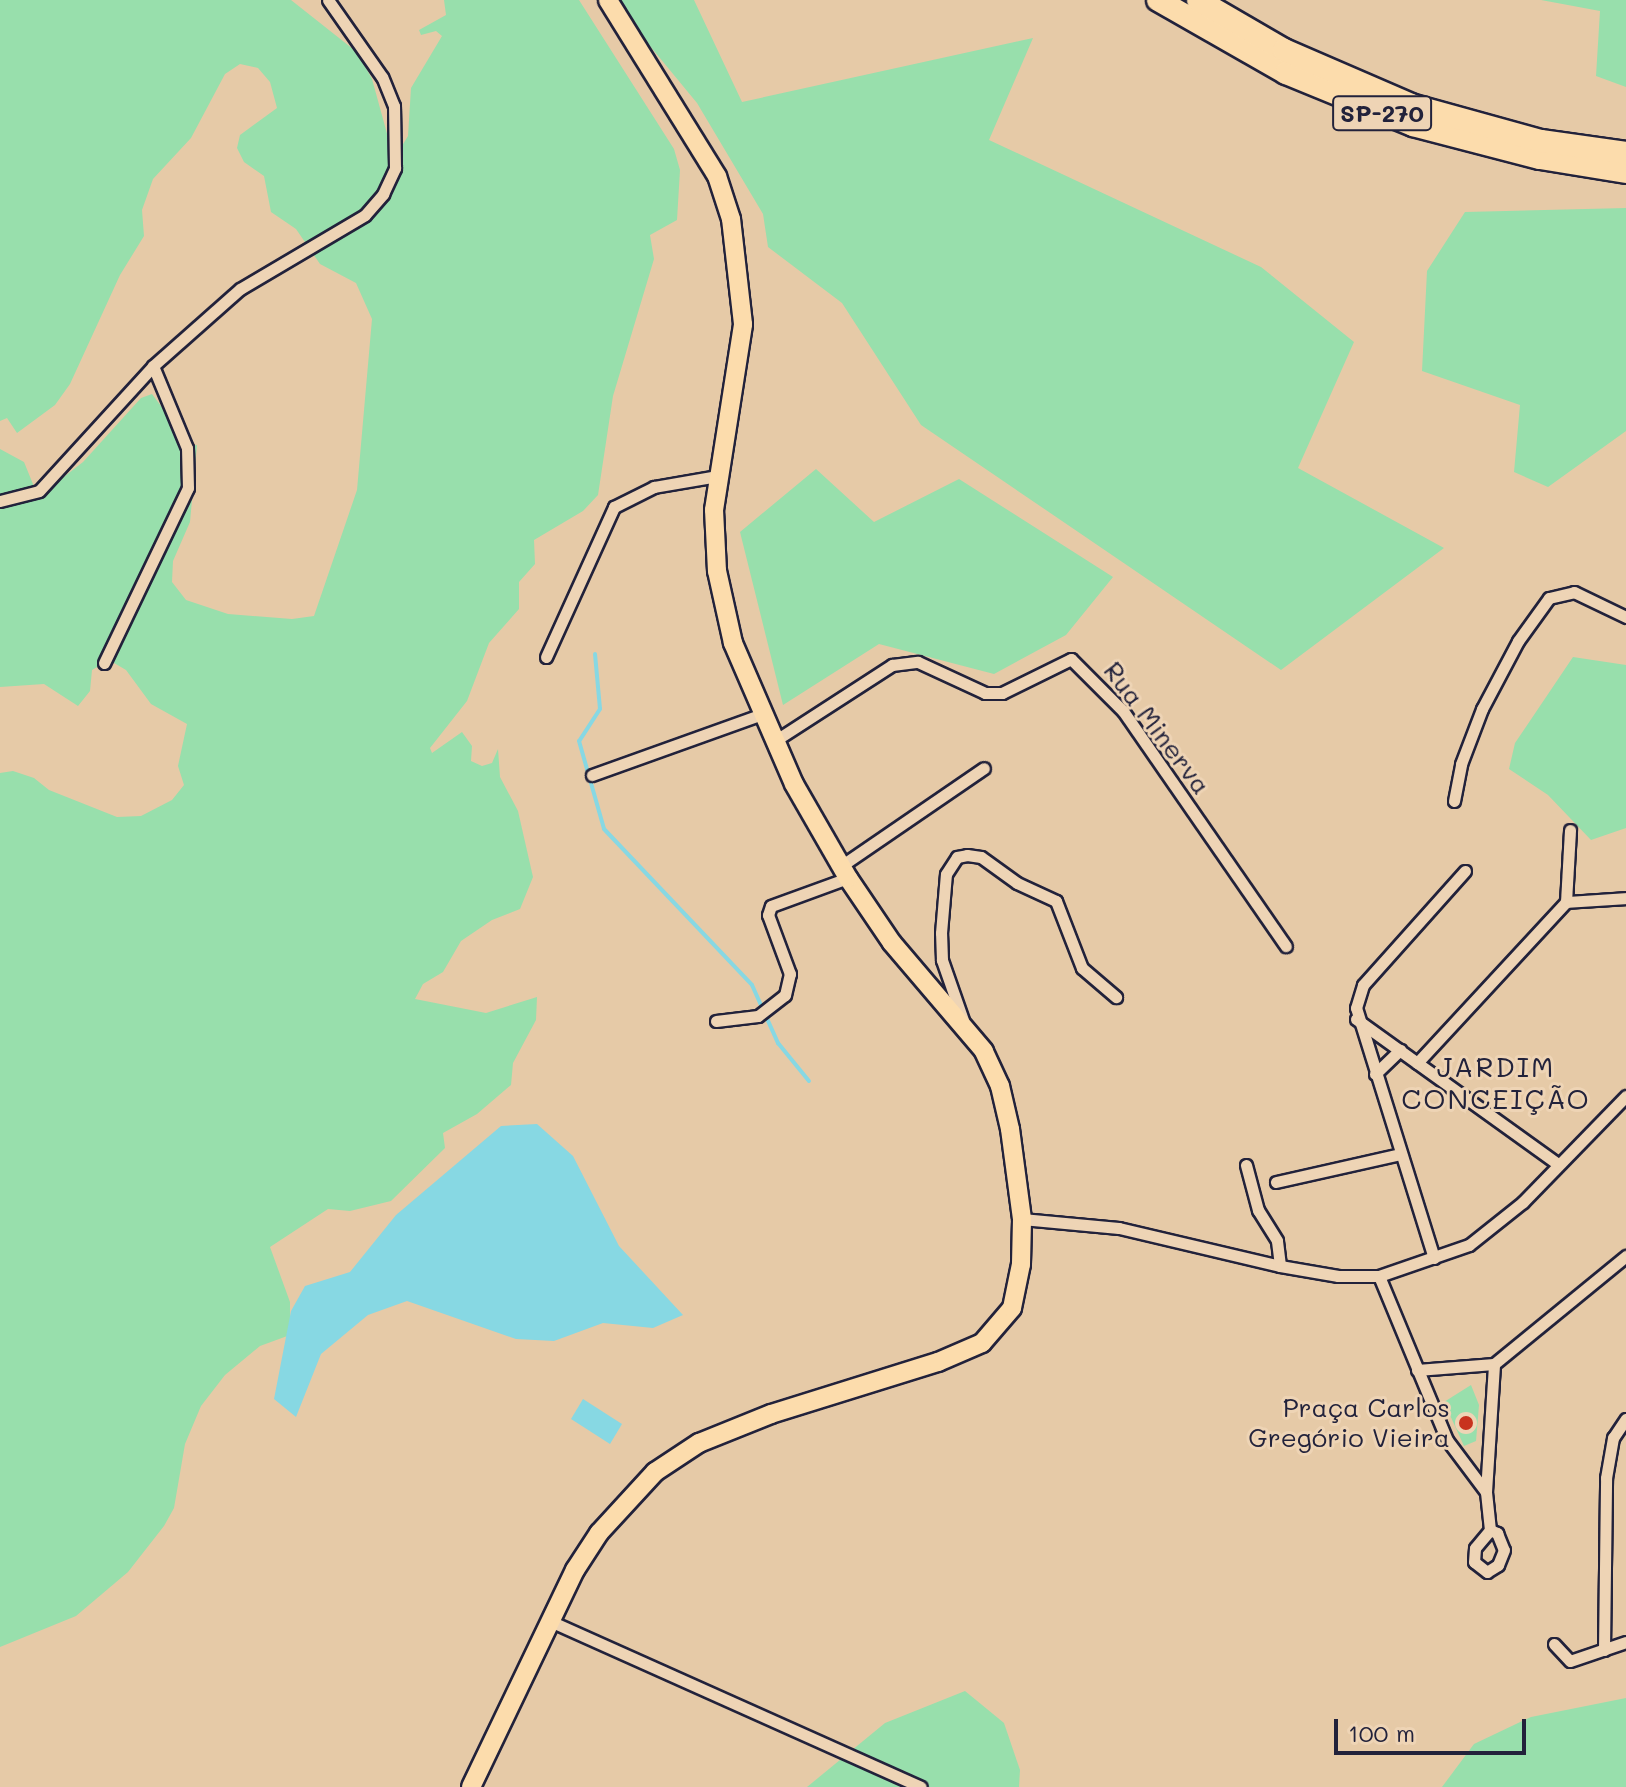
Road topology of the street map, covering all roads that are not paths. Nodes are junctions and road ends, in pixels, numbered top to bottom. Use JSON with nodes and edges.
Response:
{"nodes":[{"id":1,"x":328,"y":0,"type":"edge"},
{"id":2,"x":608,"y":0,"type":"edge"},
{"id":3,"x":1158,"y":0,"type":"edge"},
{"id":4,"x":1198,"y":0,"type":"edge"},
{"id":5,"x":1626,"y":153,"type":"edge"},
{"id":6,"x":1626,"y":172,"type":"edge"},
{"id":7,"x":153,"y":366,"type":"junction"},
{"id":8,"x":718,"y":476,"type":"junction"},
{"id":9,"x":0,"y":501,"type":"edge"},
{"id":10,"x":1626,"y":617,"type":"edge"},
{"id":11,"x":546,"y":657,"type":"dead end"},
{"id":12,"x":104,"y":663,"type":"dead end"},
{"id":13,"x":762,"y":714,"type":"junction"},
{"id":14,"x":773,"y":742,"type":"junction"},
{"id":15,"x":984,"y":768,"type":"dead end"},
{"id":16,"x":592,"y":775,"type":"dead end"},
{"id":17,"x":1454,"y":801,"type":"dead end"},
{"id":18,"x":1570,"y":830,"type":"dead end"},
{"id":19,"x":1465,"y":871,"type":"dead end"},
{"id":20,"x":845,"y":872,"type":"junction"},
{"id":21,"x":1626,"y":898,"type":"edge"},
{"id":22,"x":1566,"y":902,"type":"junction"},
{"id":23,"x":1286,"y":946,"type":"dead end"},
{"id":24,"x":1116,"y":997,"type":"dead end"},
{"id":25,"x":1356,"y":1018,"type":"junction"},
{"id":26,"x":963,"y":1020,"type":"junction"},
{"id":27,"x":716,"y":1021,"type":"dead end"},
{"id":28,"x":1400,"y":1050,"type":"junction"},
{"id":29,"x":1417,"y":1063,"type":"junction"},
{"id":30,"x":1375,"y":1074,"type":"junction"},
{"id":31,"x":1626,"y":1096,"type":"edge"},
{"id":32,"x":1400,"y":1154,"type":"junction"},
{"id":33,"x":1558,"y":1164,"type":"junction"},
{"id":34,"x":1246,"y":1165,"type":"dead end"},
{"id":35,"x":1276,"y":1182,"type":"dead end"},
{"id":36,"x":1022,"y":1219,"type":"junction"},
{"id":37,"x":1626,"y":1256,"type":"edge"},
{"id":38,"x":1434,"y":1258,"type":"junction"},
{"id":39,"x":1280,"y":1266,"type":"junction"},
{"id":40,"x":1379,"y":1276,"type":"junction"},
{"id":41,"x":1494,"y":1364,"type":"junction"},
{"id":42,"x":1417,"y":1370,"type":"junction"},
{"id":43,"x":1626,"y":1419,"type":"edge"},
{"id":44,"x":1486,"y":1492,"type":"junction"},
{"id":45,"x":1490,"y":1530,"type":"dead end"},
{"id":46,"x":550,"y":1621,"type":"junction"},
{"id":47,"x":1626,"y":1642,"type":"edge"},
{"id":48,"x":1554,"y":1644,"type":"dead end"},
{"id":49,"x":1604,"y":1650,"type":"junction"},
{"id":50,"x":471,"y":1787,"type":"edge"},
{"id":51,"x":921,"y":1787,"type":"edge"}],
"edges":[{"from":1,"to":7,"type":"street"},
{"from":2,"to":8,"type":"main road"},
{"from":3,"to":6,"type":"highway","number":"SP-270"},
{"from":4,"to":5,"type":"highway","number":"SP-270"},
{"from":7,"to":9,"type":"street"},
{"from":7,"to":12,"type":"street"},
{"from":8,"to":11,"type":"street"},
{"from":8,"to":13,"type":"main road"},
{"from":10,"to":17,"type":"street"},
{"from":13,"to":14,"type":"main road"},
{"from":13,"to":16,"type":"street"},
{"from":14,"to":20,"type":"main road"},
{"from":14,"to":23,"type":"street","name":"Rua Minerva"},
{"from":15,"to":20,"type":"street"},
{"from":18,"to":22,"type":"street"},
{"from":19,"to":25,"type":"street"},
{"from":20,"to":26,"type":"main road"},
{"from":20,"to":27,"type":"street"},
{"from":21,"to":22,"type":"street"},
{"from":22,"to":29,"type":"street"},
{"from":24,"to":26,"type":"street"},
{"from":25,"to":28,"type":"street"},
{"from":25,"to":30,"type":"street"},
{"from":26,"to":36,"type":"main road"},
{"from":28,"to":29,"type":"street"},
{"from":28,"to":30,"type":"street"},
{"from":29,"to":33,"type":"street"},
{"from":30,"to":32,"type":"street"},
{"from":31,"to":33,"type":"street"},
{"from":32,"to":35,"type":"street"},
{"from":32,"to":38,"type":"street"},
{"from":33,"to":38,"type":"street"},
{"from":34,"to":39,"type":"street"},
{"from":36,"to":39,"type":"street"},
{"from":36,"to":46,"type":"main road"},
{"from":37,"to":41,"type":"street"},
{"from":38,"to":40,"type":"street"},
{"from":39,"to":40,"type":"street"},
{"from":40,"to":42,"type":"street"},
{"from":41,"to":42,"type":"street"},
{"from":41,"to":44,"type":"street"},
{"from":42,"to":44,"type":"street"},
{"from":43,"to":49,"type":"street"},
{"from":44,"to":45,"type":"street"},
{"from":46,"to":50,"type":"main road"},
{"from":46,"to":51,"type":"street"},
{"from":47,"to":49,"type":"street"},
{"from":48,"to":49,"type":"street"}]}
